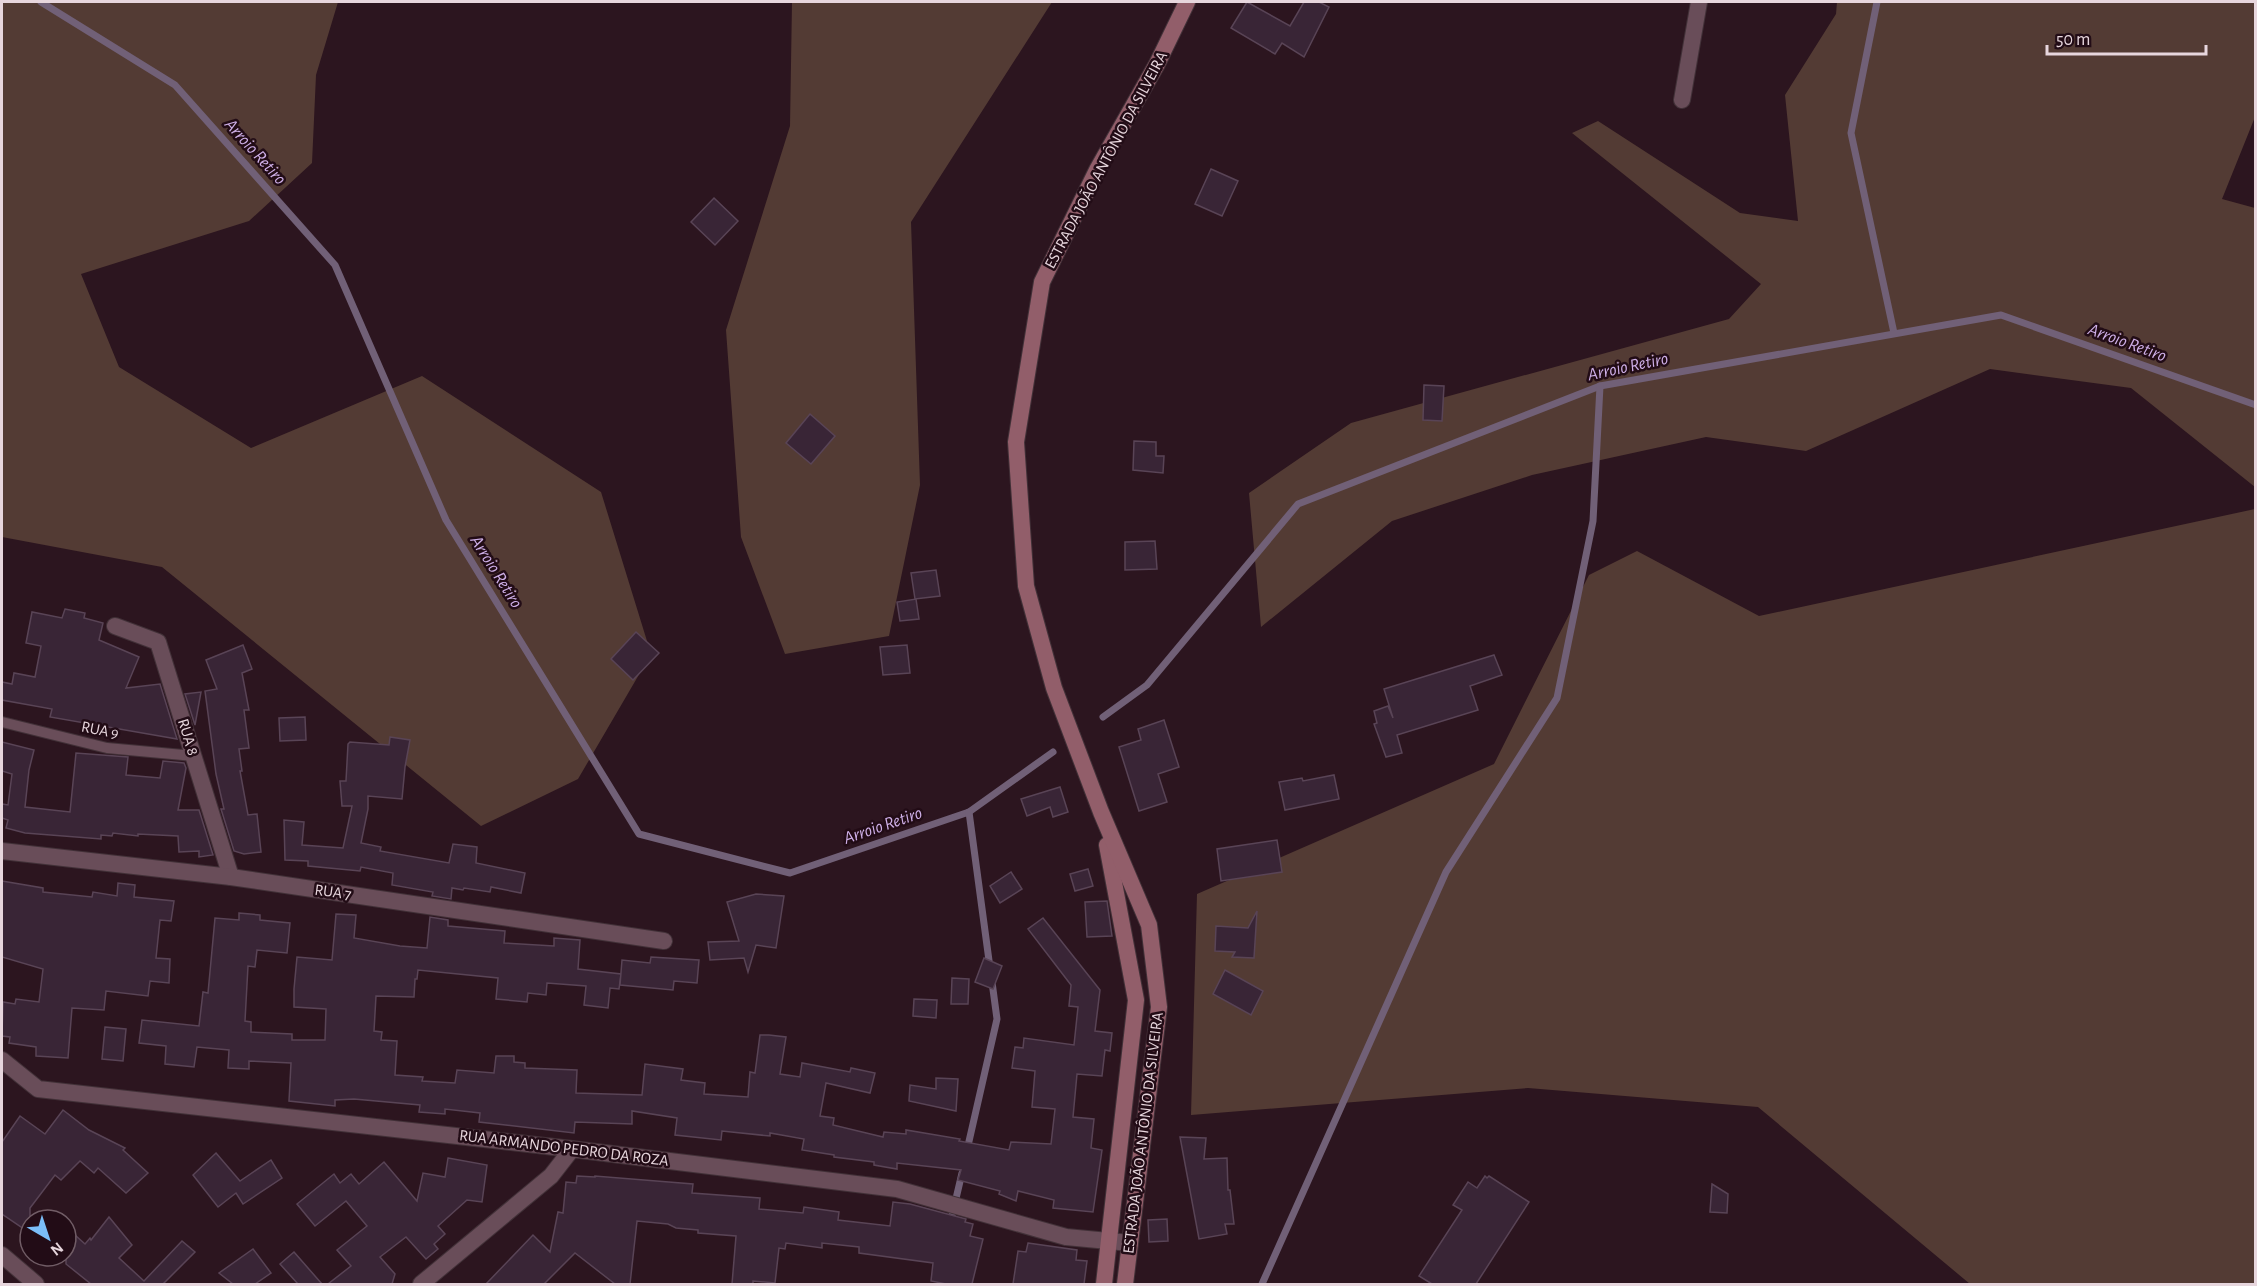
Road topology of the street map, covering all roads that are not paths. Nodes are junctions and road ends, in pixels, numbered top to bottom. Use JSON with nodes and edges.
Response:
{"nodes":[{"id":1,"x":1186,"y":2,"type":"edge"},
{"id":2,"x":1699,"y":2,"type":"edge"},
{"id":3,"x":1682,"y":100,"type":"dead end"},
{"id":4,"x":115,"y":626,"type":"dead end"},
{"id":5,"x":2,"y":722,"type":"edge"},
{"id":6,"x":194,"y":756,"type":"junction"},
{"id":7,"x":1101,"y":812,"type":"junction"},
{"id":8,"x":2,"y":851,"type":"edge"},
{"id":9,"x":231,"y":877,"type":"junction"},
{"id":10,"x":664,"y":941,"type":"dead end"},
{"id":11,"x":2,"y":1060,"type":"edge"},
{"id":12,"x":572,"y":1149,"type":"junction"},
{"id":13,"x":1108,"y":1240,"type":"junction"},
{"id":14,"x":1130,"y":1243,"type":"junction"},
{"id":15,"x":2,"y":1255,"type":"edge"},
{"id":16,"x":36,"y":1284,"type":"edge"},
{"id":17,"x":421,"y":1284,"type":"edge"},
{"id":18,"x":1104,"y":1284,"type":"edge"},
{"id":19,"x":1125,"y":1284,"type":"edge"}],
"edges":[{"from":1,"to":7,"type":"main road","name":"ESTRADA JOÃO ANTÔNIO DA SILVEIRA"},
{"from":2,"to":3,"type":"street"},
{"from":4,"to":6,"type":"street","name":"RUA 8"},
{"from":5,"to":6,"type":"lane","name":"RUA 9"},
{"from":6,"to":9,"type":"street","name":"RUA 8"},
{"from":7,"to":13,"type":"main road","name":"ESTRADA JOÃO ANTÔNIO DA SILVEIRA"},
{"from":7,"to":14,"type":"main road","name":"ESTRADA JOÃO ANTÔNIO DA SILVEIRA"},
{"from":8,"to":9,"type":"street","name":"RUA 7"},
{"from":9,"to":10,"type":"street","name":"RUA 7"},
{"from":11,"to":12,"type":"street","name":"RUA ARMANDO PEDRO DA ROZA"},
{"from":12,"to":13,"type":"street","name":"RUA ARMANDO PEDRO DA ROZA"},
{"from":12,"to":17,"type":"street"},
{"from":13,"to":14,"type":"street","name":"RUA ARMANDO PEDRO DA ROZA"},
{"from":13,"to":18,"type":"main road","name":"ESTRADA JOÃO ANTÔNIO DA SILVEIRA"},
{"from":14,"to":19,"type":"main road","name":"ESTRADA JOÃO ANTÔNIO DA SILVEIRA"},
{"from":15,"to":16,"type":"street"}]}
